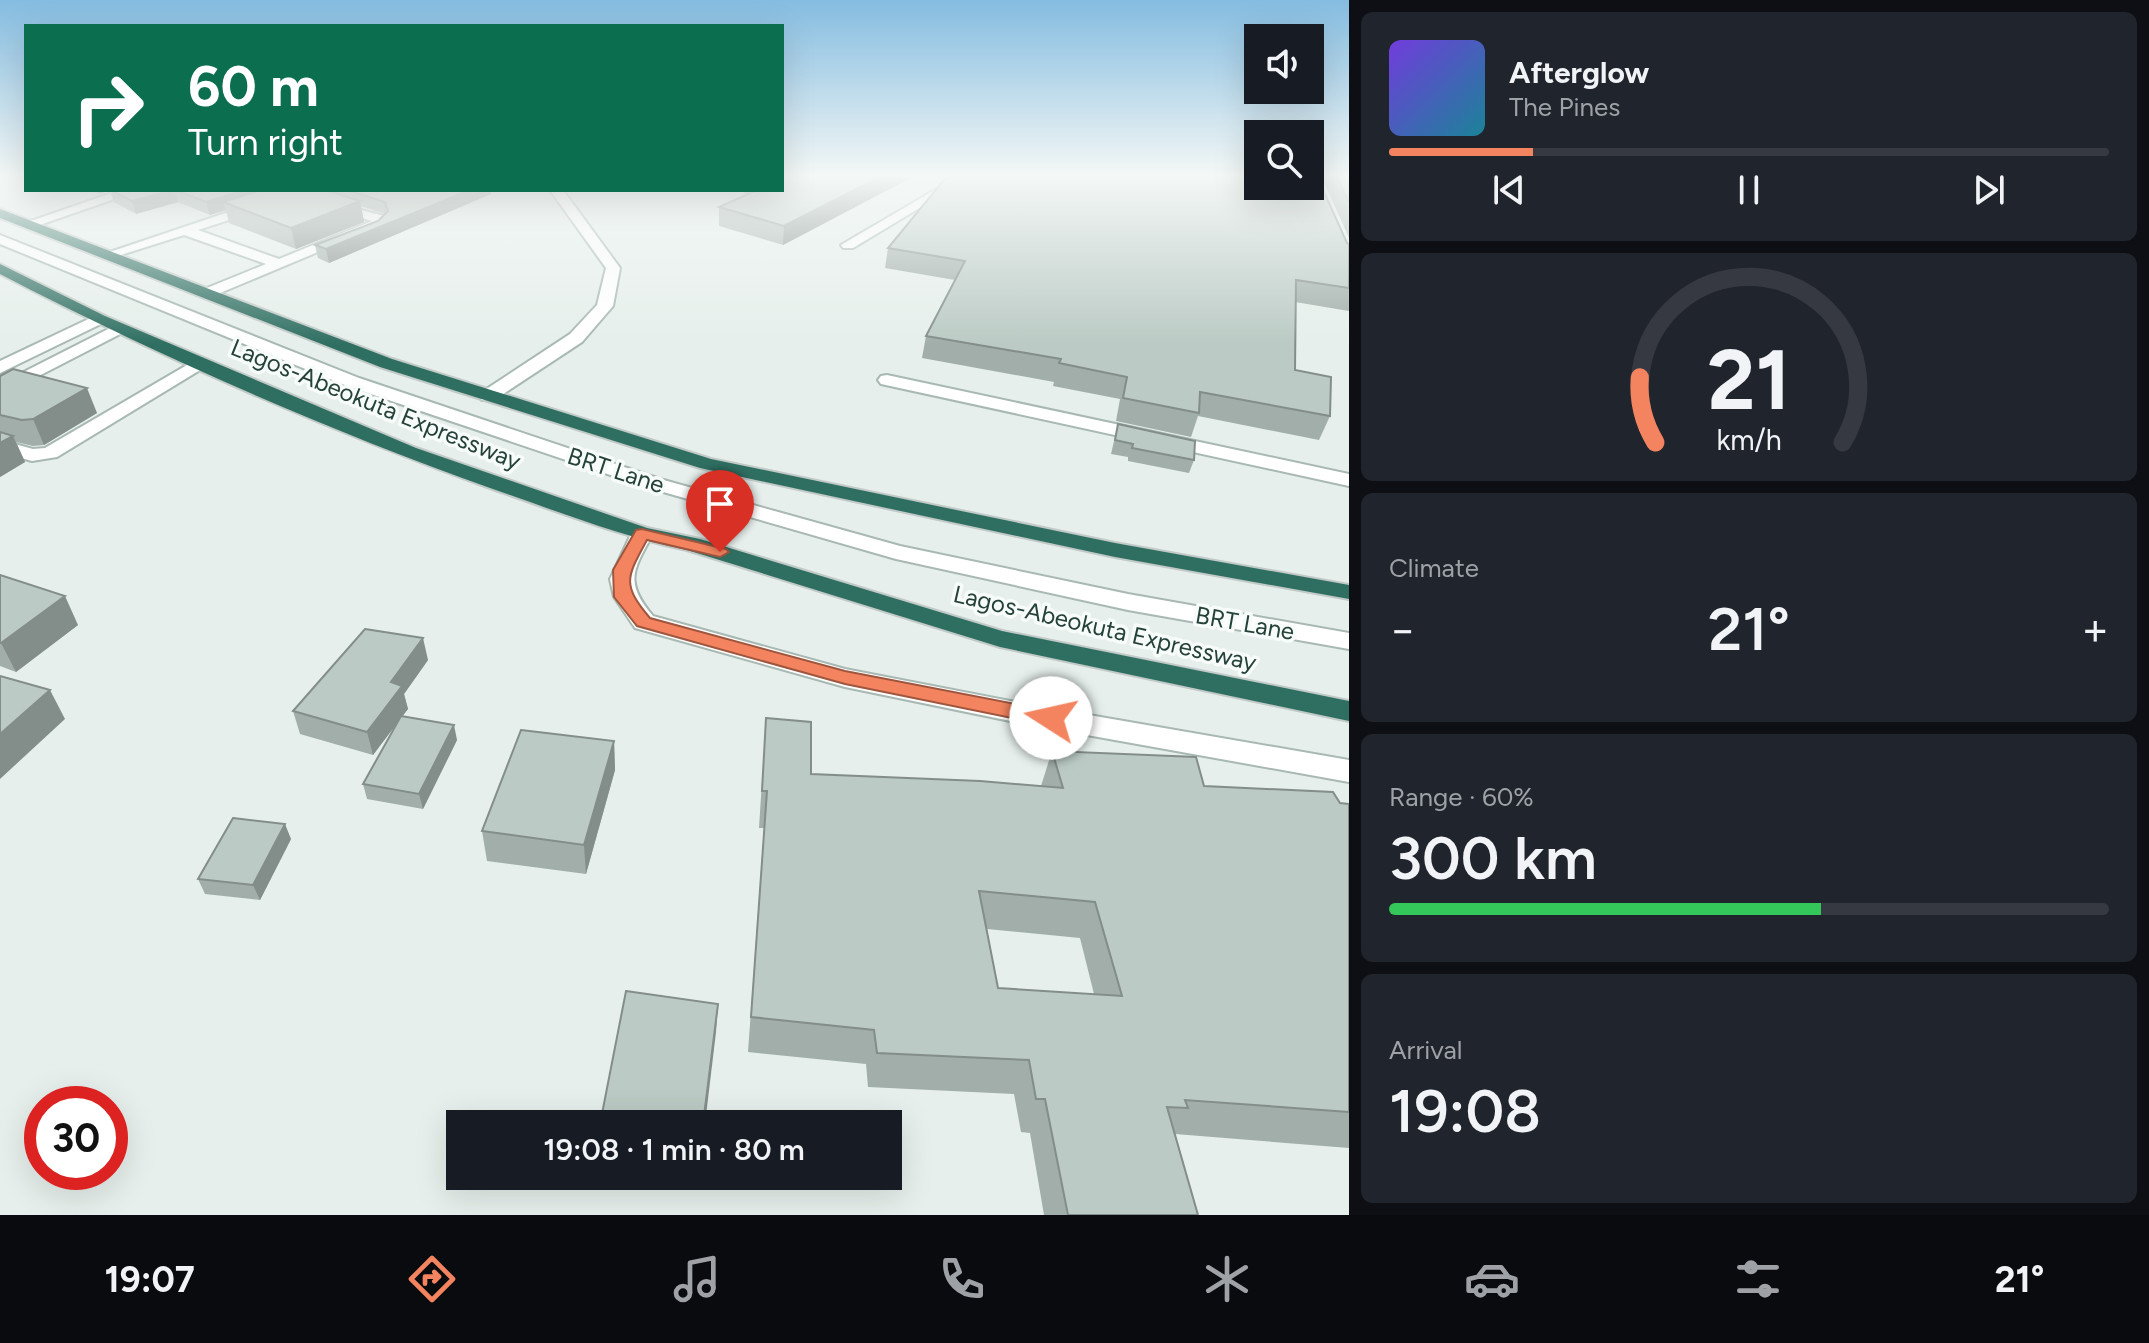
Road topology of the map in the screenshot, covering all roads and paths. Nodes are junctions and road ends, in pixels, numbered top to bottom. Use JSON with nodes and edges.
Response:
{"nodes":[{"id":1,"x":46,"y":231,"type":"edge"},
{"id":2,"x":182,"y":231,"type":"edge"},
{"id":3,"x":186,"y":231,"type":"edge"},
{"id":4,"x":361,"y":231,"type":"edge"},
{"id":5,"x":586,"y":231,"type":"edge"},
{"id":6,"x":873,"y":231,"type":"edge"},
{"id":7,"x":0,"y":239,"type":"edge"},
{"id":8,"x":848,"y":245,"type":"dead end"},
{"id":9,"x":108,"y":255,"type":"junction"},
{"id":10,"x":279,"y":264,"type":"junction"},
{"id":11,"x":0,"y":268,"type":"edge"},
{"id":12,"x":208,"y":293,"type":"junction"},
{"id":13,"x":99,"y":319,"type":"junction"},
{"id":14,"x":120,"y":328,"type":"junction"},
{"id":15,"x":199,"y":363,"type":"junction"},
{"id":16,"x":0,"y":368,"type":"edge"},
{"id":17,"x":887,"y":380,"type":"dead end"},
{"id":18,"x":8,"y":387,"type":"edge"},
{"id":19,"x":43,"y":391,"type":"edge"},
{"id":20,"x":483,"y":394,"type":"junction"},
{"id":21,"x":96,"y":404,"type":"dead end"},
{"id":22,"x":121,"y":410,"type":"junction"},
{"id":23,"x":0,"y":446,"type":"edge"},
{"id":24,"x":1349,"y":480,"type":"edge"},
{"id":25,"x":642,"y":534,"type":"junction"},
{"id":26,"x":1349,"y":592,"type":"edge"},
{"id":27,"x":1349,"y":641,"type":"edge"},
{"id":28,"x":1349,"y":711,"type":"edge"},
{"id":29,"x":1349,"y":771,"type":"edge"}],
"edges":[{"from":1,"to":9,"type":"highway","name":"Lagos-Abeokuta Expressway"},
{"from":2,"to":9,"type":"street"},
{"from":3,"to":10,"type":"street"},
{"from":4,"to":10,"type":"street"},
{"from":5,"to":20,"type":"street"},
{"from":6,"to":8,"type":"street"},
{"from":7,"to":27,"type":"street","name":"BRT Lane"},
{"from":9,"to":12,"type":"highway","name":"Lagos-Abeokuta Expressway"},
{"from":10,"to":12,"type":"street"},
{"from":11,"to":13,"type":"highway","name":"Lagos-Abeokuta Expressway"},
{"from":12,"to":20,"type":"highway","name":"Lagos-Abeokuta Expressway"},
{"from":13,"to":14,"type":"highway","name":"Lagos-Abeokuta Expressway"},
{"from":13,"to":16,"type":"street"},
{"from":14,"to":15,"type":"highway","name":"Lagos-Abeokuta Expressway"},
{"from":14,"to":18,"type":"street"},
{"from":15,"to":22,"type":"street"},
{"from":15,"to":25,"type":"highway","name":"Lagos-Abeokuta Expressway"},
{"from":17,"to":24,"type":"street"},
{"from":18,"to":19,"type":"street"},
{"from":20,"to":26,"type":"highway","name":"Lagos-Abeokuta Expressway"},
{"from":21,"to":22,"type":"street"},
{"from":22,"to":23,"type":"street"},
{"from":25,"to":28,"type":"highway","name":"Lagos-Abeokuta Expressway"},
{"from":25,"to":29,"type":"street"}]}
